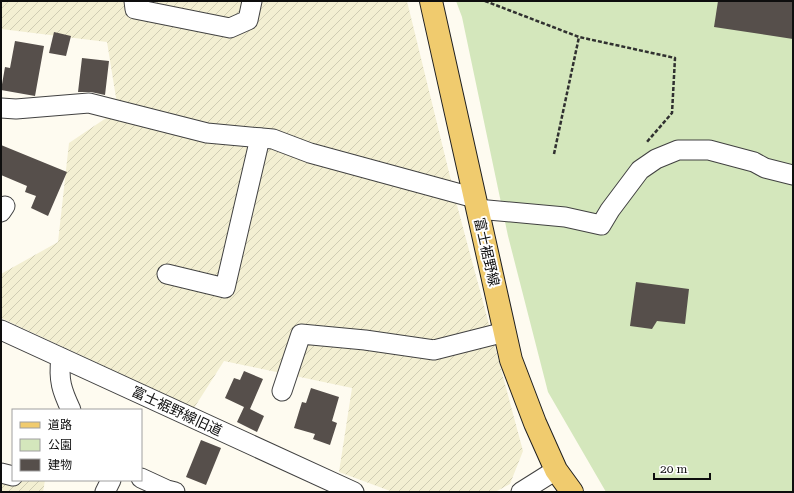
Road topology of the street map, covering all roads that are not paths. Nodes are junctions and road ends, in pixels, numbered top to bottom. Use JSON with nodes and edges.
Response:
{"nodes":[{"id":1,"x":134,"y":1,"type":"edge"},
{"id":2,"x":252,"y":1,"type":"edge"},
{"id":3,"x":431,"y":1,"type":"edge"},
{"id":4,"x":1,"y":108,"type":"edge"},
{"id":5,"x":260,"y":138,"type":"junction"},
{"id":6,"x":793,"y":175,"type":"edge"},
{"id":7,"x":476,"y":204,"type":"junction"},
{"id":8,"x":166,"y":274,"type":"dead end"},
{"id":9,"x":1,"y":330,"type":"edge"},
{"id":10,"x":505,"y":332,"type":"junction"},
{"id":11,"x":61,"y":358,"type":"junction"},
{"id":12,"x":282,"y":391,"type":"dead end"},
{"id":13,"x":70,"y":409,"type":"edge"},
{"id":14,"x":556,"y":470,"type":"junction"},
{"id":15,"x":1,"y":473,"type":"edge"},
{"id":16,"x":12,"y":476,"type":"edge"},
{"id":17,"x":142,"y":478,"type":"edge"},
{"id":18,"x":110,"y":481,"type":"edge"},
{"id":19,"x":105,"y":492,"type":"edge"},
{"id":20,"x":175,"y":492,"type":"edge"},
{"id":21,"x":354,"y":492,"type":"edge"},
{"id":22,"x":521,"y":492,"type":"edge"},
{"id":23,"x":572,"y":492,"type":"edge"}],
"edges":[{"from":1,"to":2,"type":"street"},
{"from":3,"to":7,"type":"main road","name":"富士裾野線"},
{"from":4,"to":5,"type":"street"},
{"from":5,"to":7,"type":"street"},
{"from":5,"to":8,"type":"street"},
{"from":6,"to":7,"type":"street"},
{"from":7,"to":10,"type":"main road","name":"富士裾野線"},
{"from":9,"to":11,"type":"street","name":"富士裾野線旧道"},
{"from":10,"to":12,"type":"street"},
{"from":10,"to":14,"type":"main road","name":"富士裾野線"},
{"from":11,"to":13,"type":"street"},
{"from":11,"to":21,"type":"street","name":"富士裾野線旧道"},
{"from":14,"to":22,"type":"street"},
{"from":14,"to":23,"type":"main road","name":"富士裾野線"},
{"from":15,"to":16,"type":"street"},
{"from":17,"to":20,"type":"street"},
{"from":18,"to":19,"type":"street"}]}
